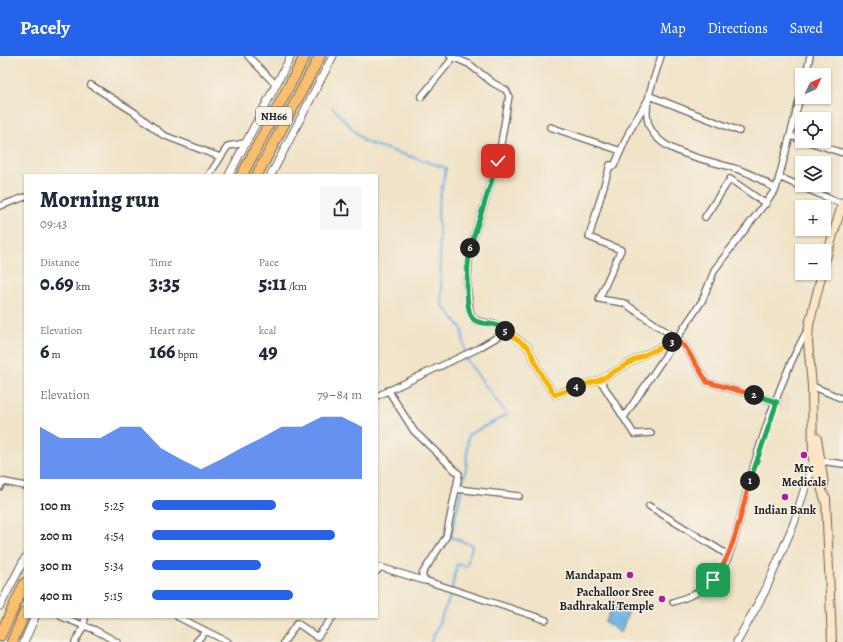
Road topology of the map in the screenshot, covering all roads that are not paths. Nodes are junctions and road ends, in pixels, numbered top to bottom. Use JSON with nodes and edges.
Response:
{"nodes":[{"id":1,"x":248,"y":56,"type":"edge"},
{"id":2,"x":290,"y":56,"type":"edge"},
{"id":3,"x":305,"y":56,"type":"edge"},
{"id":4,"x":320,"y":56,"type":"edge"},
{"id":5,"x":333,"y":56,"type":"edge"},
{"id":6,"x":661,"y":56,"type":"edge"},
{"id":7,"x":810,"y":56,"type":"edge"},
{"id":8,"x":451,"y":57,"type":"edge"},
{"id":9,"x":807,"y":68,"type":"edge"},
{"id":10,"x":90,"y":85,"type":"dead end"},
{"id":11,"x":276,"y":85,"type":"junction"},
{"id":12,"x":650,"y":96,"type":"junction"},
{"id":13,"x":421,"y":97,"type":"dead end"},
{"id":14,"x":799,"y":104,"type":"edge"},
{"id":15,"x":550,"y":127,"type":"dead end"},
{"id":16,"x":739,"y":131,"type":"dead end"},
{"id":17,"x":791,"y":136,"type":"junction"},
{"id":18,"x":795,"y":137,"type":"edge"},
{"id":19,"x":245,"y":143,"type":"junction"},
{"id":20,"x":828,"y":148,"type":"edge"},
{"id":21,"x":620,"y":151,"type":"junction"},
{"id":22,"x":843,"y":153,"type":"edge"},
{"id":23,"x":220,"y":158,"type":"junction"},
{"id":24,"x":210,"y":174,"type":"edge"},
{"id":25,"x":230,"y":174,"type":"edge"},
{"id":26,"x":243,"y":174,"type":"edge"},
{"id":27,"x":258,"y":174,"type":"edge"},
{"id":28,"x":272,"y":174,"type":"edge"},
{"id":29,"x":780,"y":177,"type":"junction"},
{"id":30,"x":776,"y":189,"type":"junction"},
{"id":31,"x":24,"y":197,"type":"edge"},
{"id":32,"x":843,"y":203,"type":"edge"},
{"id":33,"x":766,"y":204,"type":"junction"},
{"id":34,"x":0,"y":206,"type":"edge"},
{"id":35,"x":705,"y":217,"type":"dead end"},
{"id":36,"x":830,"y":244,"type":"edge"},
{"id":37,"x":820,"y":280,"type":"edge"},
{"id":38,"x":808,"y":329,"type":"junction"},
{"id":39,"x":506,"y":332,"type":"junction"},
{"id":40,"x":677,"y":339,"type":"junction"},
{"id":41,"x":600,"y":380,"type":"junction"},
{"id":42,"x":812,"y":386,"type":"junction"},
{"id":43,"x":388,"y":390,"type":"junction"},
{"id":44,"x":378,"y":395,"type":"edge"},
{"id":45,"x":843,"y":399,"type":"edge"},
{"id":46,"x":777,"y":402,"type":"junction"},
{"id":47,"x":624,"y":417,"type":"junction"},
{"id":48,"x":651,"y":433,"type":"dead end"},
{"id":49,"x":817,"y":462,"type":"junction"},
{"id":50,"x":843,"y":464,"type":"edge"},
{"id":51,"x":1,"y":483,"type":"edge"},
{"id":52,"x":24,"y":486,"type":"edge"},
{"id":53,"x":457,"y":489,"type":"junction"},
{"id":54,"x":519,"y":496,"type":"dead end"},
{"id":55,"x":649,"y":506,"type":"dead end"},
{"id":56,"x":728,"y":555,"type":"junction"},
{"id":57,"x":24,"y":560,"type":"edge"},
{"id":58,"x":378,"y":570,"type":"edge"},
{"id":59,"x":425,"y":581,"type":"junction"},
{"id":60,"x":24,"y":585,"type":"edge"},
{"id":61,"x":673,"y":602,"type":"dead end"},
{"id":62,"x":0,"y":606,"type":"edge"},
{"id":63,"x":24,"y":614,"type":"edge"},
{"id":64,"x":35,"y":618,"type":"edge"},
{"id":65,"x":64,"y":618,"type":"edge"},
{"id":66,"x":85,"y":618,"type":"edge"},
{"id":67,"x":180,"y":618,"type":"edge"},
{"id":68,"x":332,"y":618,"type":"edge"},
{"id":69,"x":546,"y":620,"type":"dead end"},
{"id":70,"x":84,"y":626,"type":"junction"},
{"id":71,"x":206,"y":631,"type":"junction"},
{"id":72,"x":0,"y":636,"type":"edge"},
{"id":73,"x":12,"y":642,"type":"edge"},
{"id":74,"x":24,"y":642,"type":"edge"},
{"id":75,"x":75,"y":642,"type":"edge"},
{"id":76,"x":117,"y":642,"type":"edge"},
{"id":77,"x":196,"y":642,"type":"edge"},
{"id":78,"x":228,"y":642,"type":"edge"},
{"id":79,"x":284,"y":642,"type":"edge"},
{"id":80,"x":737,"y":642,"type":"edge"},
{"id":81,"x":832,"y":642,"type":"edge"}],
"edges":[{"from":1,"to":11,"type":"street"},
{"from":2,"to":11,"type":"street"},
{"from":3,"to":26,"type":"highway","number":"NH66"},
{"from":4,"to":27,"type":"highway","number":"NH66"},
{"from":5,"to":28,"type":"street"},
{"from":6,"to":12,"type":"street"},
{"from":7,"to":9,"type":"street"},
{"from":8,"to":13,"type":"street"},
{"from":8,"to":39,"type":"street"},
{"from":10,"to":23,"type":"street"},
{"from":11,"to":19,"type":"street"},
{"from":12,"to":16,"type":"street"},
{"from":12,"to":21,"type":"street"},
{"from":12,"to":30,"type":"street"},
{"from":14,"to":17,"type":"street"},
{"from":15,"to":21,"type":"street"},
{"from":17,"to":18,"type":"street"},
{"from":17,"to":29,"type":"street"},
{"from":19,"to":23,"type":"street"},
{"from":19,"to":25,"type":"street"},
{"from":20,"to":22,"type":"street"},
{"from":21,"to":40,"type":"street"},
{"from":23,"to":24,"type":"street"},
{"from":29,"to":30,"type":"street"},
{"from":29,"to":32,"type":"street"},
{"from":30,"to":33,"type":"street"},
{"from":31,"to":34,"type":"street"},
{"from":32,"to":36,"type":"main road"},
{"from":33,"to":35,"type":"street"},
{"from":33,"to":40,"type":"street"},
{"from":37,"to":38,"type":"main road"},
{"from":38,"to":42,"type":"main road"},
{"from":38,"to":46,"type":"street"},
{"from":39,"to":41,"type":"street"},
{"from":39,"to":43,"type":"street"},
{"from":40,"to":41,"type":"street"},
{"from":40,"to":46,"type":"street"},
{"from":40,"to":47,"type":"street"},
{"from":41,"to":47,"type":"street"},
{"from":42,"to":45,"type":"street"},
{"from":42,"to":49,"type":"main road"},
{"from":43,"to":44,"type":"street"},
{"from":43,"to":53,"type":"street"},
{"from":46,"to":56,"type":"street"},
{"from":47,"to":48,"type":"street"},
{"from":49,"to":50,"type":"street"},
{"from":49,"to":80,"type":"street"},
{"from":49,"to":81,"type":"main road"},
{"from":51,"to":52,"type":"street"},
{"from":53,"to":54,"type":"street"},
{"from":53,"to":59,"type":"street"},
{"from":55,"to":56,"type":"street"},
{"from":56,"to":61,"type":"street"},
{"from":57,"to":62,"type":"street"},
{"from":58,"to":59,"type":"street"},
{"from":59,"to":69,"type":"street"},
{"from":60,"to":72,"type":"highway"},
{"from":63,"to":73,"type":"highway"},
{"from":64,"to":74,"type":"street"},
{"from":65,"to":70,"type":"street"},
{"from":66,"to":70,"type":"street"},
{"from":67,"to":71,"type":"street"},
{"from":68,"to":79,"type":"street"},
{"from":70,"to":75,"type":"street"},
{"from":70,"to":76,"type":"street"},
{"from":71,"to":77,"type":"street"},
{"from":71,"to":78,"type":"street"}]}
